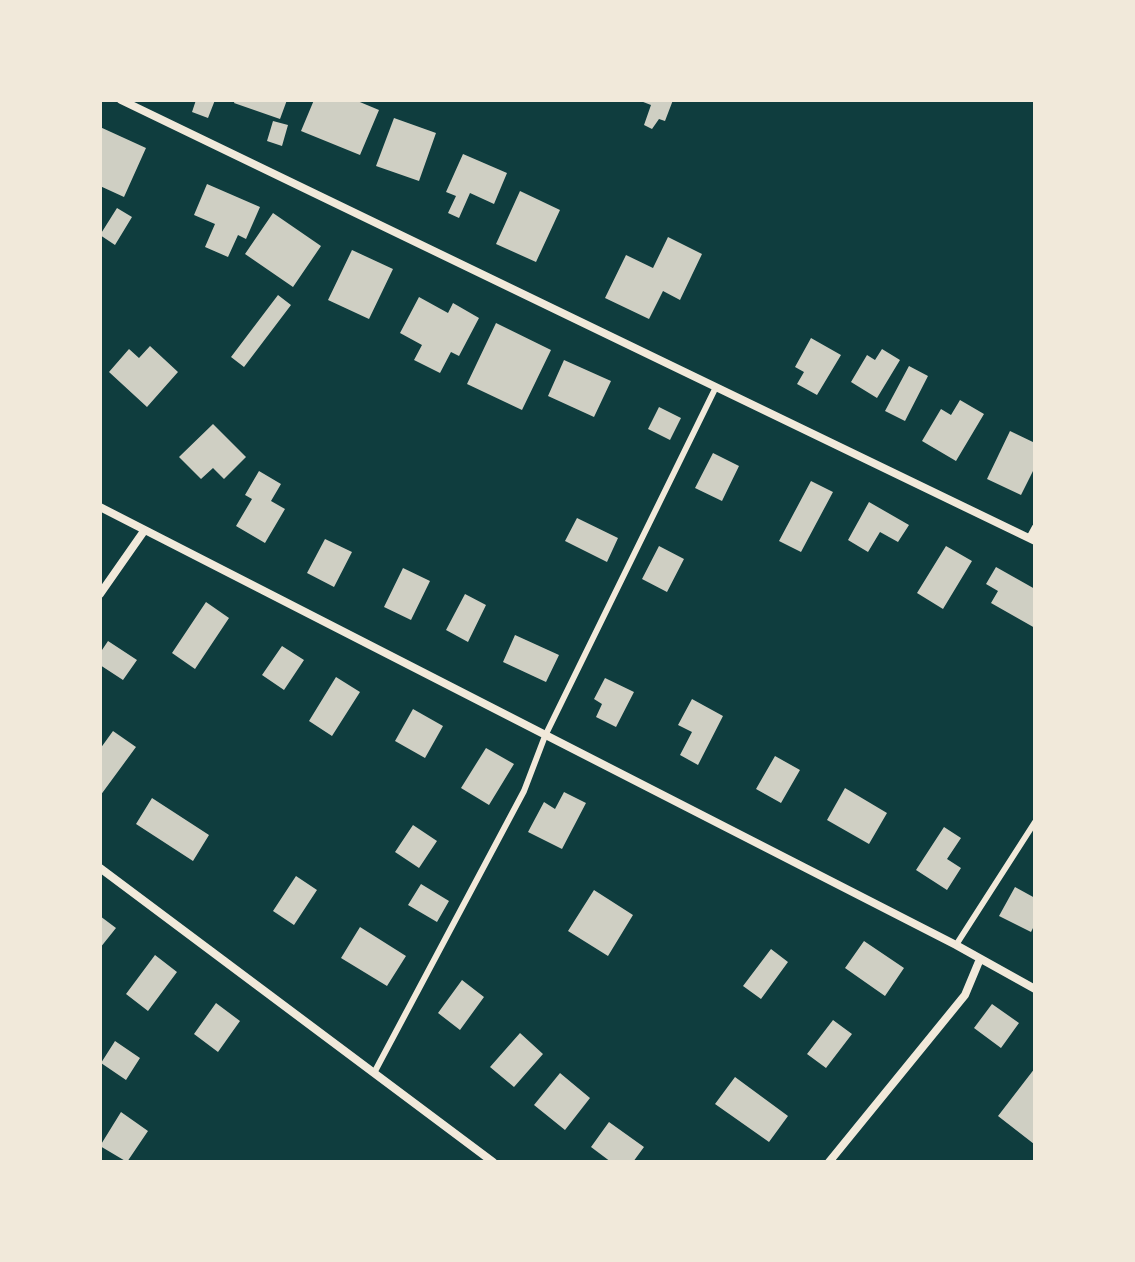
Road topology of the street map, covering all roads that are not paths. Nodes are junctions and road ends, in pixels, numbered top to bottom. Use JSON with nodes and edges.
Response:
{"nodes":[{"id":1,"x":121,"y":100,"type":"edge"},
{"id":2,"x":715,"y":389,"type":"junction"},
{"id":3,"x":100,"y":507,"type":"edge"},
{"id":4,"x":1035,"y":527,"type":"edge"},
{"id":5,"x":144,"y":531,"type":"junction"},
{"id":6,"x":1032,"y":539,"type":"edge"},
{"id":7,"x":100,"y":594,"type":"edge"},
{"id":8,"x":545,"y":736,"type":"junction"},
{"id":9,"x":1035,"y":822,"type":"edge"},
{"id":10,"x":100,"y":868,"type":"edge"},
{"id":11,"x":956,"y":945,"type":"junction"},
{"id":12,"x":980,"y":959,"type":"junction"},
{"id":13,"x":1035,"y":989,"type":"edge"},
{"id":14,"x":374,"y":1073,"type":"junction"},
{"id":15,"x":493,"y":1162,"type":"edge"},
{"id":16,"x":829,"y":1162,"type":"edge"}],
"edges":[{"from":1,"to":2,"type":"street"},
{"from":2,"to":6,"type":"street"},
{"from":2,"to":8,"type":"lane"},
{"from":3,"to":5,"type":"street"},
{"from":4,"to":6,"type":"lane"},
{"from":5,"to":7,"type":"street"},
{"from":5,"to":8,"type":"street"},
{"from":8,"to":11,"type":"street"},
{"from":8,"to":14,"type":"lane"},
{"from":9,"to":11,"type":"lane"},
{"from":10,"to":14,"type":"street"},
{"from":11,"to":12,"type":"street"},
{"from":12,"to":13,"type":"street"},
{"from":12,"to":16,"type":"street"},
{"from":14,"to":15,"type":"street"}]}
